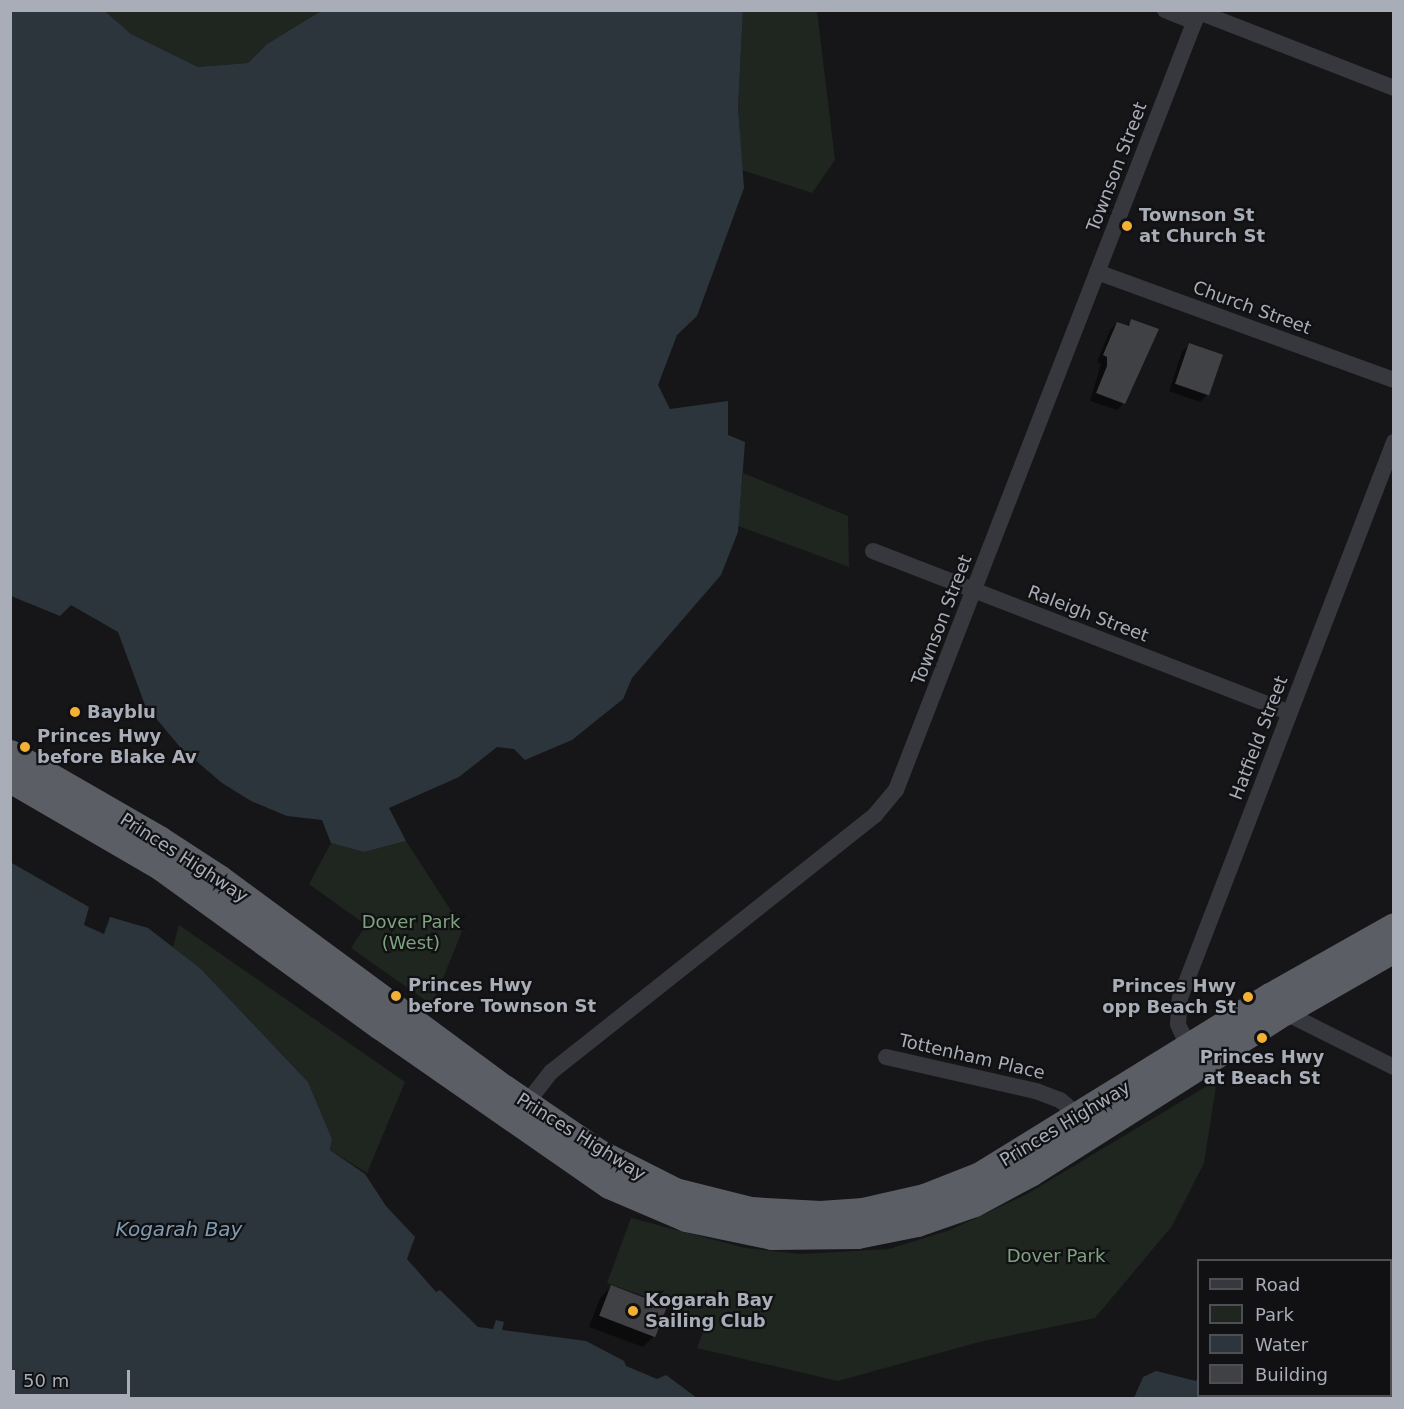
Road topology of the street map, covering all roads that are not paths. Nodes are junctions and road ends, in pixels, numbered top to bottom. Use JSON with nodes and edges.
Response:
{"nodes":[{"id":1,"x":1165,"y":10,"type":"edge"},
{"id":2,"x":1197,"y":15,"type":"edge"},
{"id":3,"x":1394,"y":88,"type":"edge"},
{"id":4,"x":1097,"y":272,"type":"junction"},
{"id":5,"x":1394,"y":380,"type":"edge"},
{"id":6,"x":1394,"y":442,"type":"edge"},
{"id":7,"x":873,"y":551,"type":"dead end"},
{"id":8,"x":974,"y":590,"type":"junction"},
{"id":9,"x":1290,"y":713,"type":"junction"},
{"id":10,"x":10,"y":753,"type":"edge"},
{"id":11,"x":10,"y":779,"type":"edge"},
{"id":12,"x":1394,"y":926,"type":"edge"},
{"id":13,"x":1394,"y":949,"type":"edge"},
{"id":14,"x":1284,"y":1012,"type":"junction"},
{"id":15,"x":1189,"y":1048,"type":"junction"},
{"id":16,"x":886,"y":1057,"type":"dead end"},
{"id":17,"x":1394,"y":1067,"type":"edge"},
{"id":18,"x":526,"y":1104,"type":"junction"},
{"id":19,"x":1079,"y":1116,"type":"junction"}],
"edges":[{"from":1,"to":2,"type":"street"},
{"from":2,"to":3,"type":"street"},
{"from":2,"to":4,"type":"street","name":"Townson Street"},
{"from":4,"to":5,"type":"street","name":"Church Street"},
{"from":4,"to":8,"type":"street","name":"Townson Street"},
{"from":6,"to":9,"type":"street","name":"Hatfield Street"},
{"from":7,"to":8,"type":"street","name":"Raleigh Street"},
{"from":8,"to":9,"type":"street","name":"Raleigh Street"},
{"from":8,"to":18,"type":"street","name":"Townson Street"},
{"from":9,"to":15,"type":"street","name":"Hatfield Street"},
{"from":10,"to":18,"type":"highway","name":"Princes Highway"},
{"from":11,"to":14,"type":"highway","name":"Princes Highway"},
{"from":12,"to":15,"type":"highway","name":"Princes Highway"},
{"from":13,"to":14,"type":"highway","name":"Princes Highway"},
{"from":14,"to":17,"type":"street"},
{"from":15,"to":19,"type":"highway","name":"Princes Highway"},
{"from":16,"to":19,"type":"street","name":"Tottenham Place"},
{"from":18,"to":19,"type":"highway","name":"Princes Highway"}]}
